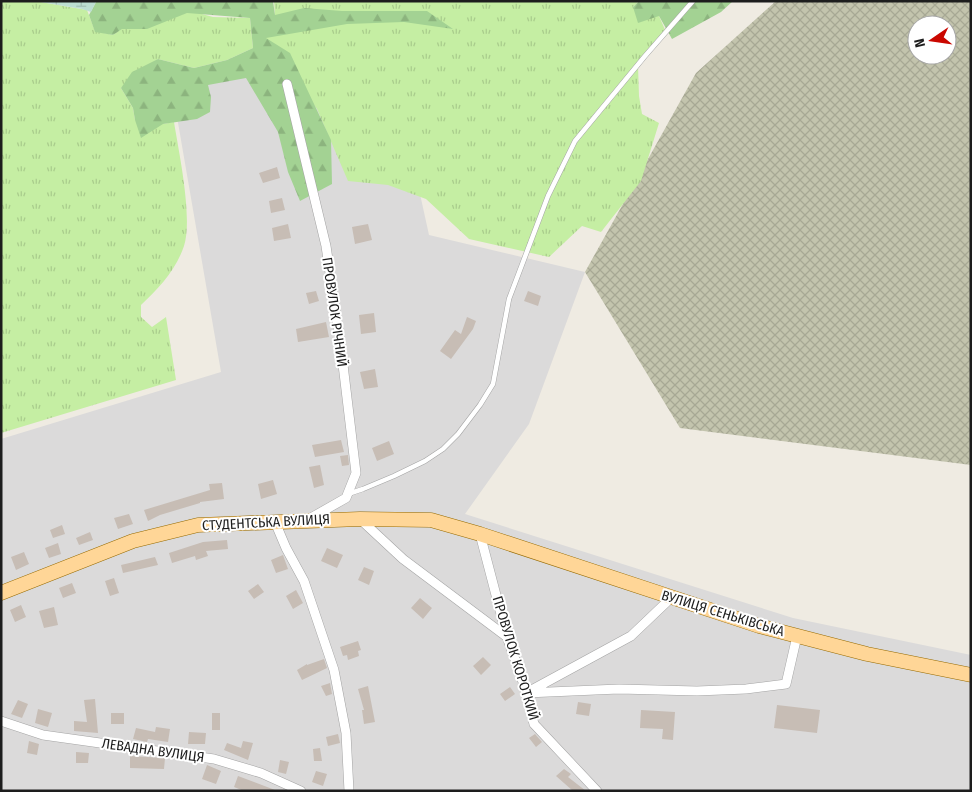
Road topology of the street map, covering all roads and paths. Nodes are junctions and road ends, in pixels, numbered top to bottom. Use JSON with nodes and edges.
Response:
{"nodes":[{"id":1,"x":693,"y":1,"type":"edge"},
{"id":2,"x":287,"y":84,"type":"dead end"},
{"id":3,"x":348,"y":494,"type":"junction"},
{"id":4,"x":360,"y":519,"type":"junction"},
{"id":5,"x":308,"y":520,"type":"junction"},
{"id":6,"x":275,"y":522,"type":"junction"},
{"id":7,"x":480,"y":534,"type":"junction"},
{"id":8,"x":1,"y":593,"type":"edge"},
{"id":9,"x":672,"y":597,"type":"junction"},
{"id":10,"x":797,"y":636,"type":"junction"},
{"id":11,"x":507,"y":637,"type":"junction"},
{"id":12,"x":971,"y":675,"type":"edge"},
{"id":13,"x":526,"y":693,"type":"junction"},
{"id":14,"x":1,"y":721,"type":"edge"},
{"id":15,"x":301,"y":791,"type":"edge"},
{"id":16,"x":350,"y":791,"type":"edge"},
{"id":17,"x":597,"y":791,"type":"edge"}],
"edges":[{"from":1,"to":3,"type":"lane"},
{"from":2,"to":3,"type":"street","name":"ПРОВУЛОК РIЧНИЙ"},
{"from":3,"to":5,"type":"street"},
{"from":4,"to":5,"type":"main road","name":"СТУДЕНТСЬКА ВУЛИЦЯ"},
{"from":4,"to":7,"type":"main road","name":"СТУДЕНТСЬКА ВУЛИЦЯ"},
{"from":4,"to":11,"type":"street"},
{"from":5,"to":6,"type":"main road","name":"СТУДЕНТСЬКА ВУЛИЦЯ"},
{"from":6,"to":8,"type":"main road","name":"СТУДЕНТСЬКА ВУЛИЦЯ"},
{"from":6,"to":16,"type":"street"},
{"from":7,"to":9,"type":"main road","name":"ВУЛИЦЯ СЕНЬКIВСЬКА"},
{"from":7,"to":11,"type":"street","name":"ПРОВУЛОК КОРОТКИЙ"},
{"from":9,"to":10,"type":"main road","name":"ВУЛИЦЯ СЕНЬКIВСЬКА"},
{"from":9,"to":13,"type":"street"},
{"from":10,"to":12,"type":"main road","name":"ВУЛИЦЯ СЕНЬКIВСЬКА"},
{"from":10,"to":13,"type":"street"},
{"from":11,"to":13,"type":"street","name":"ПРОВУЛОК КОРОТКИЙ"},
{"from":13,"to":17,"type":"street","name":"ПРОВУЛОК КОРОТКИЙ"},
{"from":14,"to":15,"type":"street","name":"ЛЕВАДНА ВУЛИЦЯ"}]}
